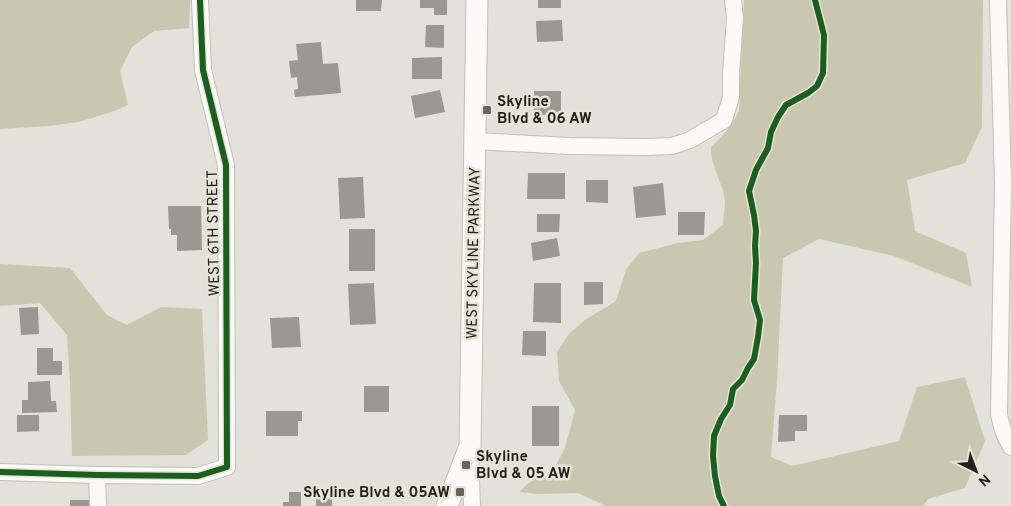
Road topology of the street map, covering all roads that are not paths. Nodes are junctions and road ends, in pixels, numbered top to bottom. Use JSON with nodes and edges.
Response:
{"nodes":[{"id":1,"x":200,"y":0,"type":"edge"},
{"id":2,"x":476,"y":0,"type":"edge"},
{"id":3,"x":733,"y":0,"type":"edge"},
{"id":4,"x":998,"y":0,"type":"edge"},
{"id":5,"x":474,"y":141,"type":"junction"},
{"id":6,"x":470,"y":446,"type":"junction"},
{"id":7,"x":1011,"y":447,"type":"edge"},
{"id":8,"x":0,"y":472,"type":"edge"},
{"id":9,"x":98,"y":475,"type":"junction"},
{"id":10,"x":98,"y":506,"type":"edge"},
{"id":11,"x":447,"y":506,"type":"edge"},
{"id":12,"x":472,"y":506,"type":"edge"}],
"edges":[{"from":1,"to":9,"type":"street","name":"WEST 6TH STREET"},
{"from":2,"to":5,"type":"street","name":"WEST SKYLINE PARKWAY"},
{"from":3,"to":5,"type":"street"},
{"from":4,"to":7,"type":"street"},
{"from":5,"to":6,"type":"street","name":"WEST SKYLINE PARKWAY"},
{"from":6,"to":11,"type":"street"},
{"from":6,"to":12,"type":"street","name":"WEST SKYLINE PARKWAY"},
{"from":8,"to":9,"type":"street"},
{"from":9,"to":10,"type":"street"}]}
